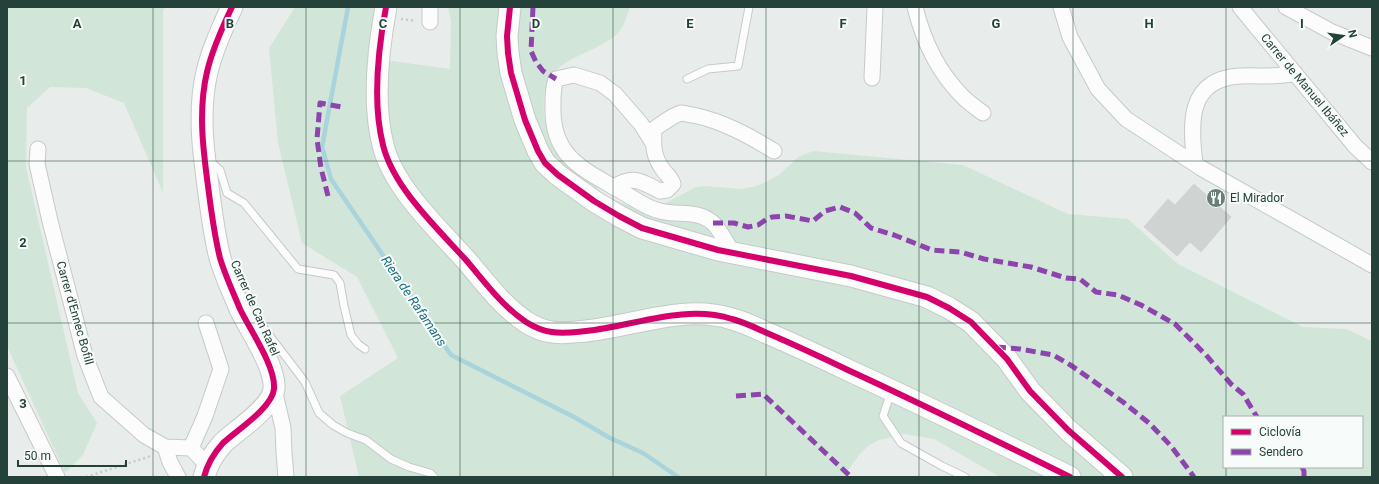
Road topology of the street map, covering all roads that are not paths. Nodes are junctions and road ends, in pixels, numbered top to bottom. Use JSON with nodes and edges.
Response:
{"nodes":[{"id":1,"x":232,"y":7,"type":"edge"},
{"id":2,"x":430,"y":7,"type":"edge"},
{"id":3,"x":510,"y":7,"type":"edge"},
{"id":4,"x":749,"y":7,"type":"edge"},
{"id":5,"x":875,"y":7,"type":"edge"},
{"id":6,"x":915,"y":7,"type":"edge"},
{"id":7,"x":1060,"y":7,"type":"edge"},
{"id":8,"x":1240,"y":7,"type":"edge"},
{"id":9,"x":1286,"y":7,"type":"edge"},
{"id":10,"x":385,"y":12,"type":"edge"},
{"id":11,"x":430,"y":22,"type":"road end"},
{"id":12,"x":1372,"y":48,"type":"edge"},
{"id":13,"x":1295,"y":73,"type":"junction"},
{"id":14,"x":872,"y":78,"type":"dead end"},
{"id":15,"x":687,"y":79,"type":"dead end"},
{"id":16,"x":983,"y":113,"type":"dead end"},
{"id":17,"x":654,"y":142,"type":"junction"},
{"id":18,"x":38,"y":148,"type":"dead end"},
{"id":19,"x":774,"y":151,"type":"dead end"},
{"id":20,"x":204,"y":156,"type":"junction"},
{"id":21,"x":1372,"y":162,"type":"edge"},
{"id":22,"x":1195,"y":164,"type":"junction"},
{"id":23,"x":614,"y":187,"type":"junction"},
{"id":24,"x":733,"y":253,"type":"junction"},
{"id":25,"x":1372,"y":265,"type":"edge"},
{"id":26,"x":230,"y":283,"type":"junction"},
{"id":27,"x":206,"y":323,"type":"dead end"},
{"id":28,"x":365,"y":348,"type":"dead end"},
{"id":29,"x":7,"y":376,"type":"edge"},
{"id":30,"x":274,"y":389,"type":"junction"},
{"id":31,"x":892,"y":390,"type":"junction"},
{"id":32,"x":165,"y":447,"type":"junction"},
{"id":33,"x":191,"y":448,"type":"junction"},
{"id":34,"x":206,"y":471,"type":"edge"},
{"id":35,"x":56,"y":477,"type":"edge"},
{"id":36,"x":178,"y":477,"type":"edge"},
{"id":37,"x":286,"y":477,"type":"edge"},
{"id":38,"x":434,"y":477,"type":"edge"},
{"id":39,"x":965,"y":477,"type":"edge"},
{"id":40,"x":1070,"y":477,"type":"edge"},
{"id":41,"x":1122,"y":477,"type":"edge"}],
"edges":[{"from":1,"to":20,"type":"street","name":"Carrer de Can Rafel"},
{"from":2,"to":11,"type":"street"},
{"from":3,"to":24,"type":"street"},
{"from":4,"to":15,"type":"lane"},
{"from":5,"to":14,"type":"street"},
{"from":6,"to":16,"type":"street"},
{"from":7,"to":22,"type":"street"},
{"from":8,"to":13,"type":"street","name":"Carrer de Manuel Ibáñez"},
{"from":9,"to":12,"type":"street"},
{"from":10,"to":31,"type":"street"},
{"from":13,"to":21,"type":"street","name":"Carrer de Manuel Ibáñez"},
{"from":13,"to":22,"type":"street"},
{"from":17,"to":19,"type":"street"},
{"from":17,"to":23,"type":"street"},
{"from":17,"to":23,"type":"street"},
{"from":18,"to":32,"type":"street","name":"Carrer d'Ennec Bofill"},
{"from":20,"to":26,"type":"street","name":"Carrer de Can Rafel"},
{"from":20,"to":28,"type":"lane"},
{"from":22,"to":25,"type":"street"},
{"from":23,"to":24,"type":"street"},
{"from":24,"to":41,"type":"street"},
{"from":26,"to":30,"type":"street","name":"Carrer de Can Rafel"},
{"from":26,"to":38,"type":"lane"},
{"from":27,"to":33,"type":"street"},
{"from":29,"to":35,"type":"street"},
{"from":30,"to":34,"type":"street"},
{"from":30,"to":37,"type":"street"},
{"from":31,"to":39,"type":"lane"},
{"from":31,"to":40,"type":"street"},
{"from":32,"to":33,"type":"street","name":"Carrer d'Ennec Bofill"},
{"from":32,"to":36,"type":"street"},
{"from":33,"to":34,"type":"street"}]}
